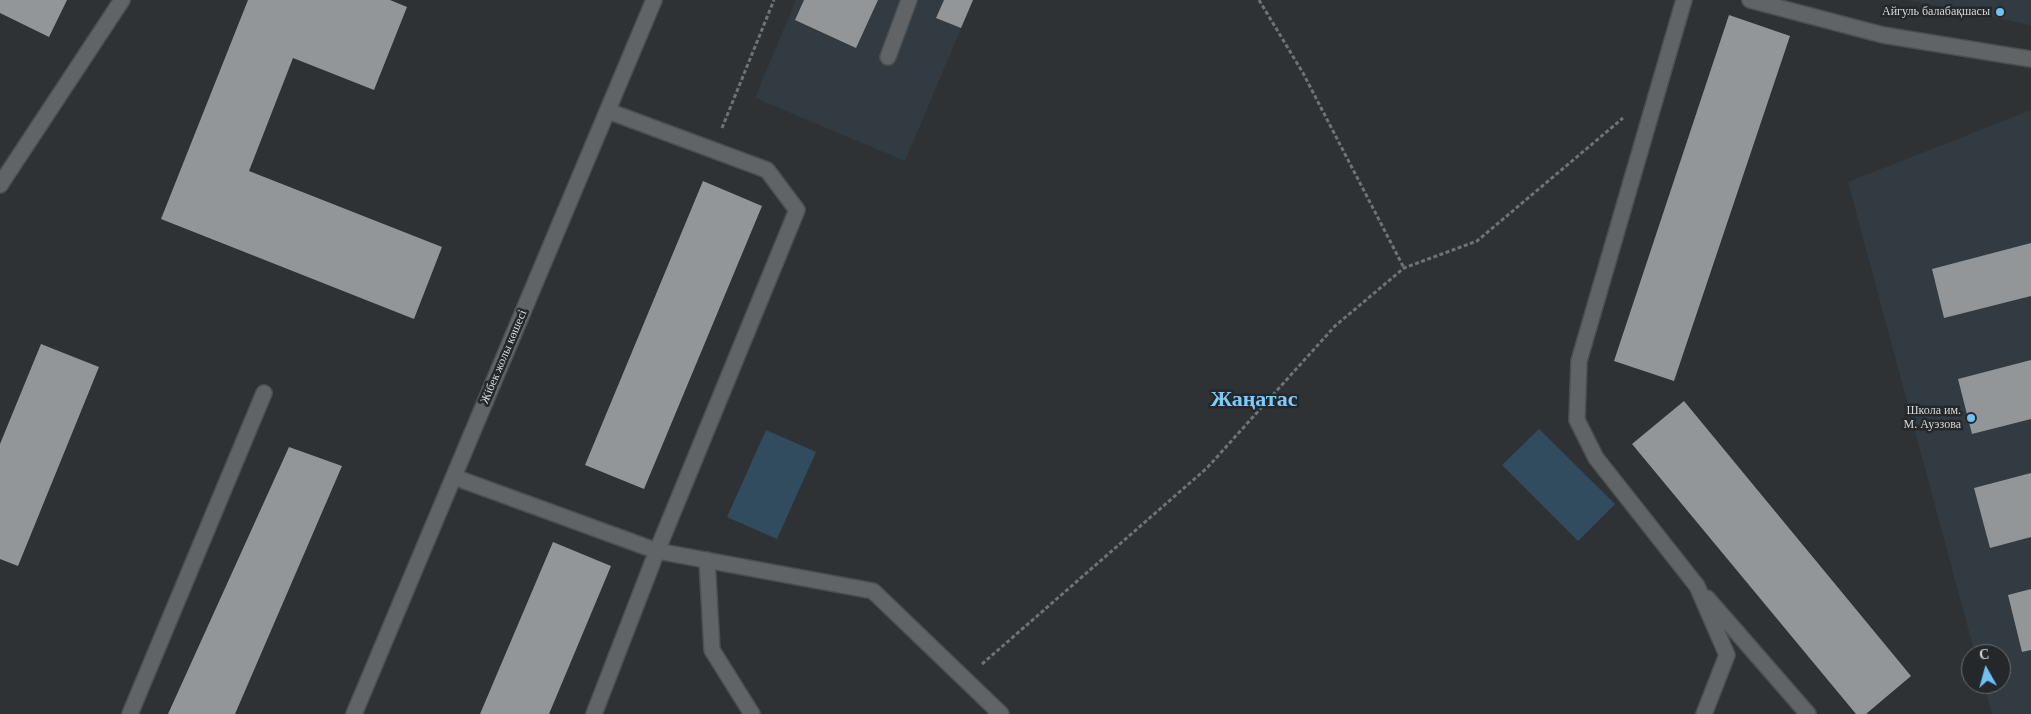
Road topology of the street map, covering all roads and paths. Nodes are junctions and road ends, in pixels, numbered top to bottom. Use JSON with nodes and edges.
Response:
{"nodes":[{"id":1,"x":122,"y":0,"type":"edge"},
{"id":2,"x":654,"y":0,"type":"edge"},
{"id":3,"x":774,"y":0,"type":"edge"},
{"id":4,"x":909,"y":0,"type":"edge"},
{"id":5,"x":1259,"y":0,"type":"edge"},
{"id":6,"x":1684,"y":0,"type":"edge"},
{"id":7,"x":1750,"y":0,"type":"edge"},
{"id":8,"x":888,"y":57,"type":"dead end"},
{"id":9,"x":2031,"y":60,"type":"edge"},
{"id":10,"x":1654,"y":98,"type":"junction"},
{"id":11,"x":608,"y":111,"type":"junction"},
{"id":12,"x":713,"y":150,"type":"junction"},
{"id":13,"x":0,"y":185,"type":"edge"},
{"id":14,"x":1404,"y":268,"type":"junction"},
{"id":15,"x":264,"y":394,"type":"dead end"},
{"id":16,"x":454,"y":477,"type":"junction"},
{"id":17,"x":657,"y":551,"type":"junction"},
{"id":18,"x":707,"y":560,"type":"junction"},
{"id":19,"x":1697,"y":586,"type":"junction"},
{"id":20,"x":964,"y":678,"type":"junction"},
{"id":21,"x":130,"y":714,"type":"edge"},
{"id":22,"x":354,"y":714,"type":"edge"},
{"id":23,"x":594,"y":714,"type":"edge"},
{"id":24,"x":752,"y":714,"type":"edge"},
{"id":25,"x":1001,"y":714,"type":"edge"},
{"id":26,"x":1704,"y":714,"type":"edge"},
{"id":27,"x":1808,"y":714,"type":"edge"}],
"edges":[{"from":1,"to":13,"type":"main road"},
{"from":2,"to":11,"type":"main road","name":"Жібек жолы көшесі"},
{"from":3,"to":12,"type":"path"},
{"from":4,"to":8,"type":"main road"},
{"from":5,"to":14,"type":"path"},
{"from":6,"to":10,"type":"main road"},
{"from":7,"to":9,"type":"main road"},
{"from":10,"to":14,"type":"path"},
{"from":10,"to":19,"type":"main road"},
{"from":11,"to":12,"type":"main road"},
{"from":11,"to":16,"type":"main road","name":"Жібек жолы көшесі"},
{"from":12,"to":17,"type":"main road"},
{"from":14,"to":20,"type":"path"},
{"from":15,"to":21,"type":"main road"},
{"from":16,"to":17,"type":"main road"},
{"from":16,"to":22,"type":"main road","name":"Жібек жолы көшесі"},
{"from":17,"to":18,"type":"main road"},
{"from":17,"to":23,"type":"main road"},
{"from":18,"to":20,"type":"main road"},
{"from":18,"to":24,"type":"main road"},
{"from":19,"to":26,"type":"main road"},
{"from":19,"to":27,"type":"main road"},
{"from":20,"to":25,"type":"main road"}]}
